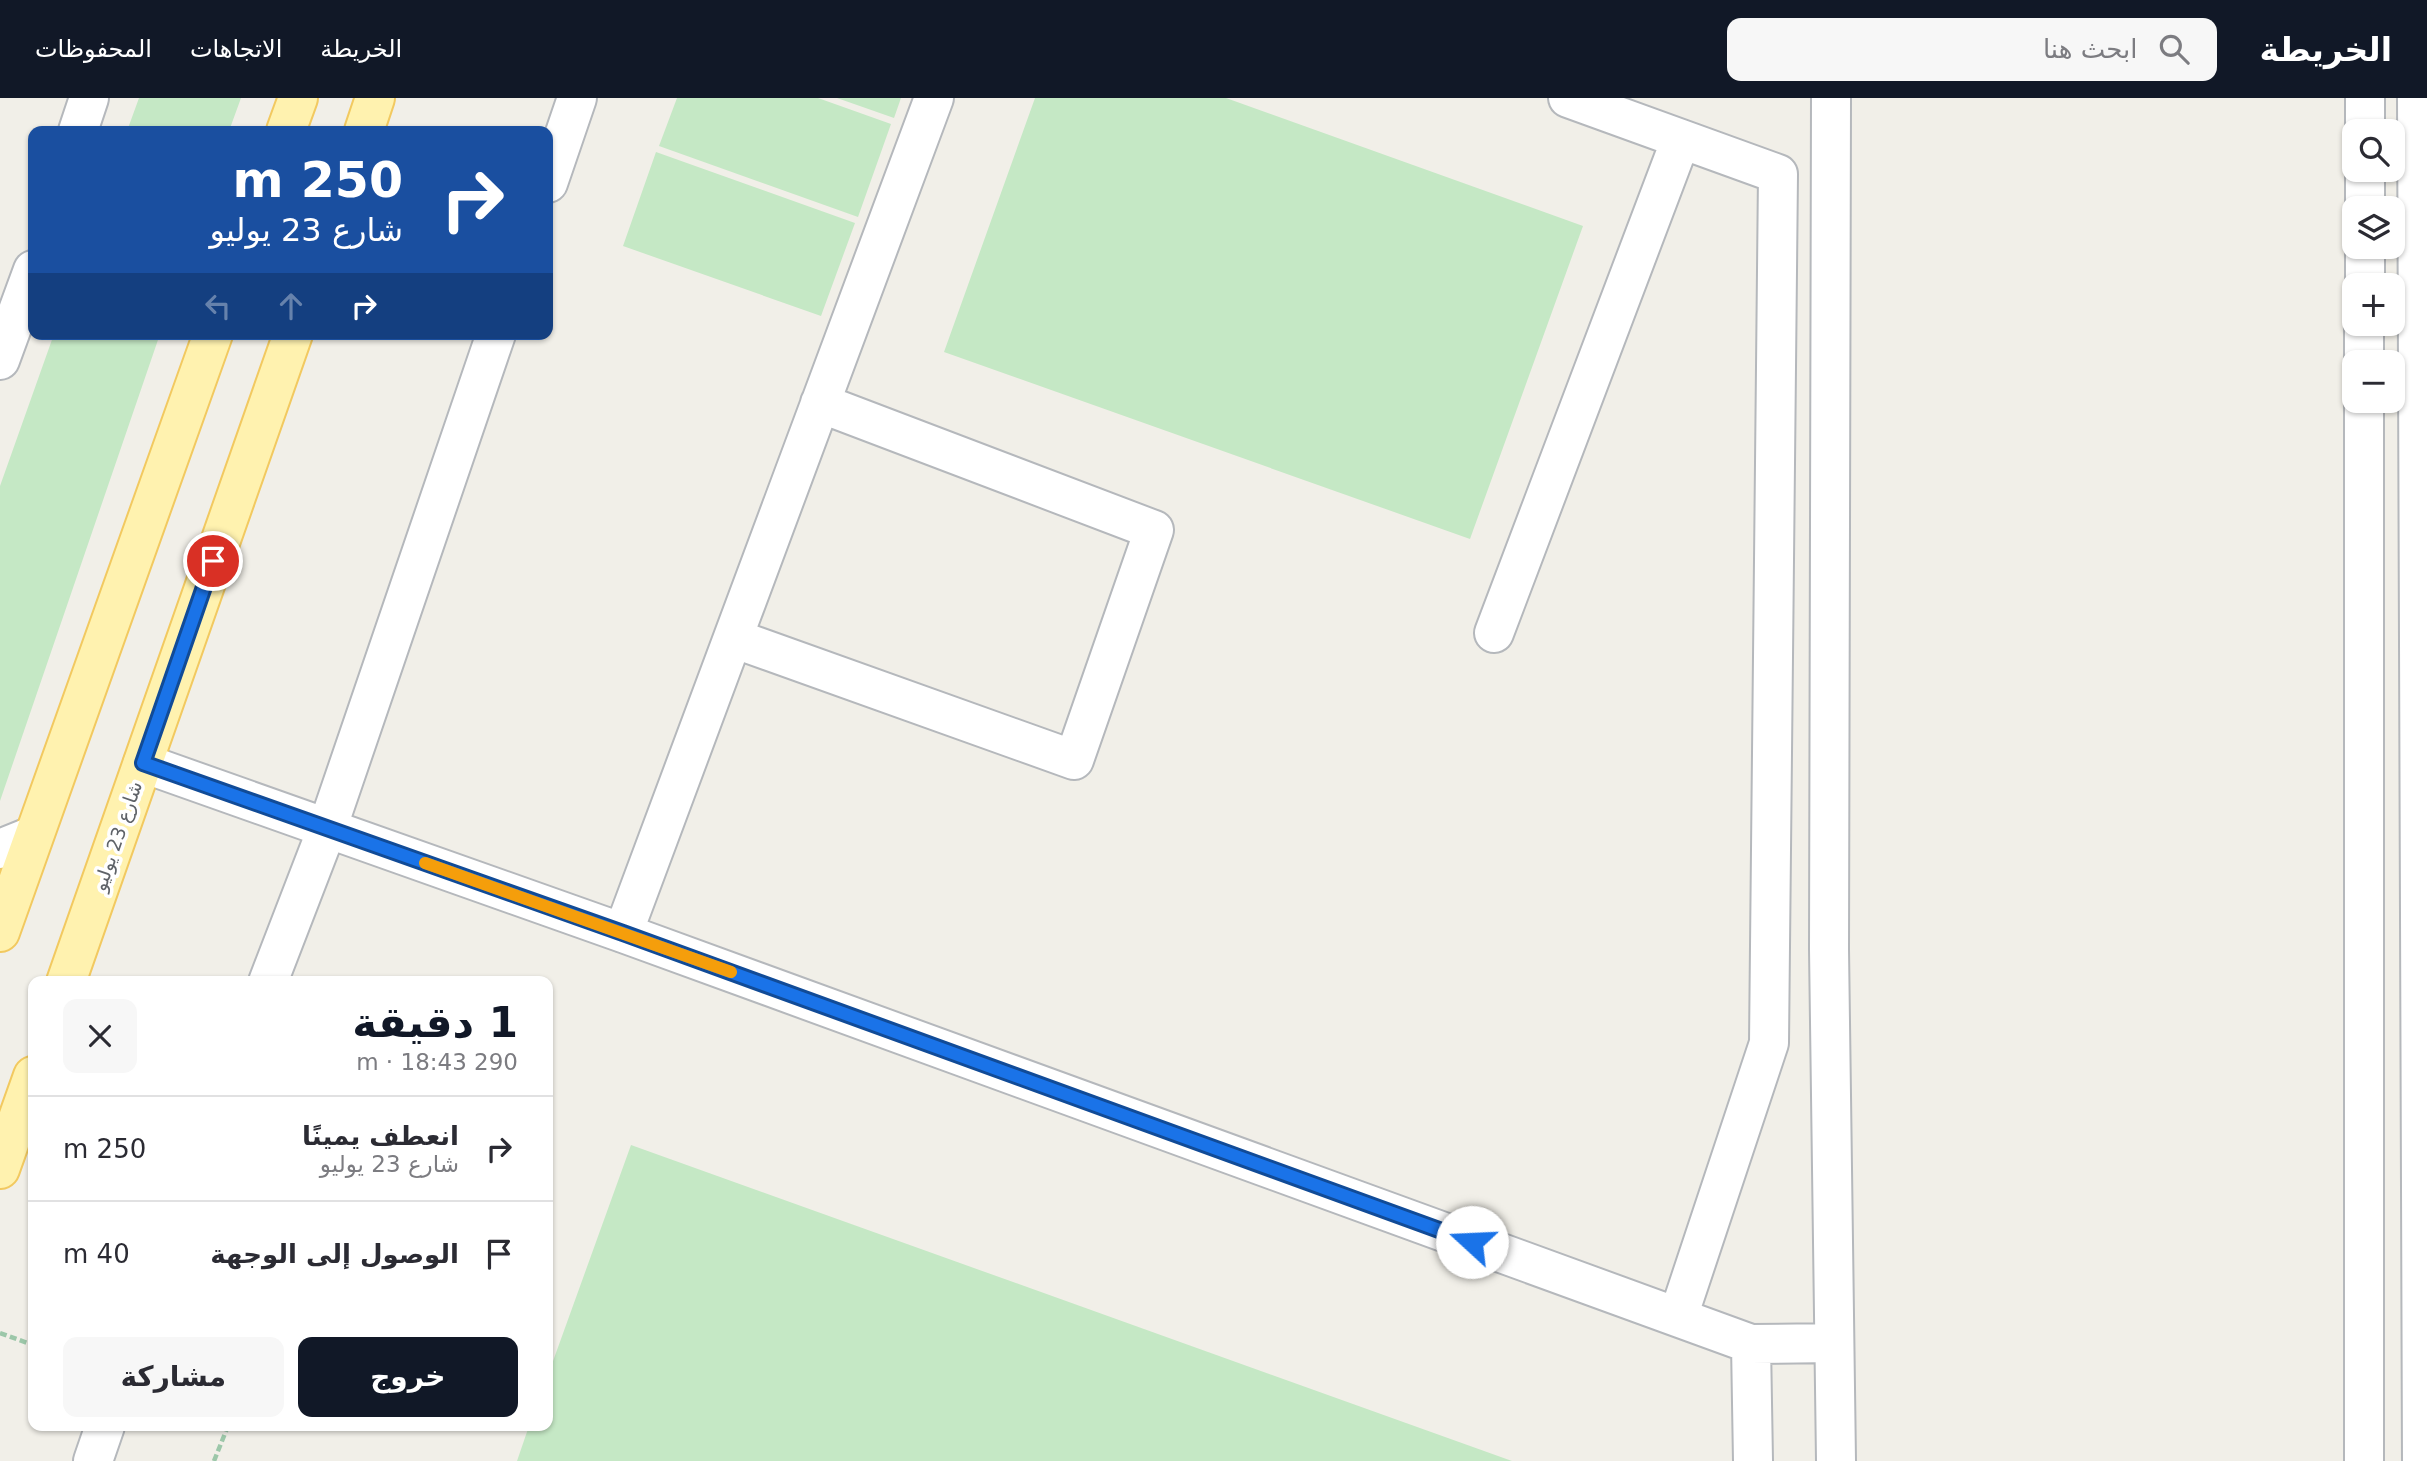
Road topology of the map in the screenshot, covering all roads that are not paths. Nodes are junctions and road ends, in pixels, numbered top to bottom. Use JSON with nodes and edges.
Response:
{"nodes":[{"id":1,"x":89,"y":98,"type":"edge"},
{"id":2,"x":298,"y":98,"type":"edge"},
{"id":3,"x":375,"y":98,"type":"edge"},
{"id":4,"x":577,"y":98,"type":"edge"},
{"id":5,"x":934,"y":98,"type":"edge"},
{"id":6,"x":1568,"y":98,"type":"edge"},
{"id":7,"x":1831,"y":98,"type":"edge"},
{"id":8,"x":2365,"y":98,"type":"edge"},
{"id":9,"x":2417,"y":98,"type":"edge"},
{"id":10,"x":2365,"y":119,"type":"edge"},
{"id":11,"x":80,"y":126,"type":"edge"},
{"id":12,"x":288,"y":126,"type":"edge"},
{"id":13,"x":366,"y":126,"type":"edge"},
{"id":14,"x":1681,"y":139,"type":"junction"},
{"id":15,"x":553,"y":168,"type":"edge"},
{"id":16,"x":28,"y":284,"type":"edge"},
{"id":17,"x":211,"y":340,"type":"edge"},
{"id":18,"x":291,"y":340,"type":"edge"},
{"id":19,"x":494,"y":340,"type":"edge"},
{"id":20,"x":0,"y":360,"type":"edge"},
{"id":21,"x":820,"y":403,"type":"junction"},
{"id":22,"x":2364,"y":413,"type":"edge"},
{"id":23,"x":1494,"y":633,"type":"dead end"},
{"id":24,"x":733,"y":638,"type":"junction"},
{"id":25,"x":143,"y":763,"type":"junction"},
{"id":26,"x":327,"y":829,"type":"junction"},
{"id":27,"x":16,"y":843,"type":"edge"},
{"id":28,"x":0,"y":932,"type":"edge"},
{"id":29,"x":623,"y":933,"type":"junction"},
{"id":30,"x":68,"y":976,"type":"edge"},
{"id":31,"x":270,"y":976,"type":"edge"},
{"id":32,"x":26,"y":1122,"type":"edge"},
{"id":33,"x":0,"y":1169,"type":"edge"},
{"id":34,"x":1678,"y":1317,"type":"junction"},
{"id":35,"x":1751,"y":1343,"type":"junction"},
{"id":36,"x":1834,"y":1343,"type":"junction"},
{"id":37,"x":103,"y":1431,"type":"edge"},
{"id":38,"x":93,"y":1461,"type":"edge"},
{"id":39,"x":1753,"y":1461,"type":"edge"},
{"id":40,"x":1836,"y":1461,"type":"edge"},
{"id":41,"x":2364,"y":1461,"type":"edge"},
{"id":42,"x":2421,"y":1461,"type":"edge"}],
"edges":[{"from":1,"to":11,"type":"street"},
{"from":2,"to":12,"type":"main road"},
{"from":3,"to":13,"type":"main road"},
{"from":4,"to":15,"type":"street"},
{"from":5,"to":21,"type":"street"},
{"from":6,"to":14,"type":"street"},
{"from":7,"to":36,"type":"street"},
{"from":8,"to":10,"type":"street"},
{"from":9,"to":42,"type":"street"},
{"from":14,"to":23,"type":"street"},
{"from":14,"to":34,"type":"street"},
{"from":16,"to":20,"type":"street"},
{"from":17,"to":27,"type":"main road"},
{"from":18,"to":25,"type":"main road","name":"شارع 23 يوليو"},
{"from":19,"to":26,"type":"street"},
{"from":21,"to":24,"type":"street"},
{"from":21,"to":24,"type":"street"},
{"from":22,"to":41,"type":"street"},
{"from":24,"to":29,"type":"street"},
{"from":25,"to":26,"type":"street"},
{"from":25,"to":30,"type":"main road","name":"شارع 23 يوليو"},
{"from":26,"to":29,"type":"street"},
{"from":26,"to":31,"type":"street"},
{"from":27,"to":28,"type":"main road"},
{"from":29,"to":34,"type":"street"},
{"from":32,"to":33,"type":"main road"},
{"from":34,"to":35,"type":"street"},
{"from":35,"to":36,"type":"street"},
{"from":35,"to":39,"type":"street"},
{"from":36,"to":40,"type":"street"},
{"from":37,"to":38,"type":"street"}]}
